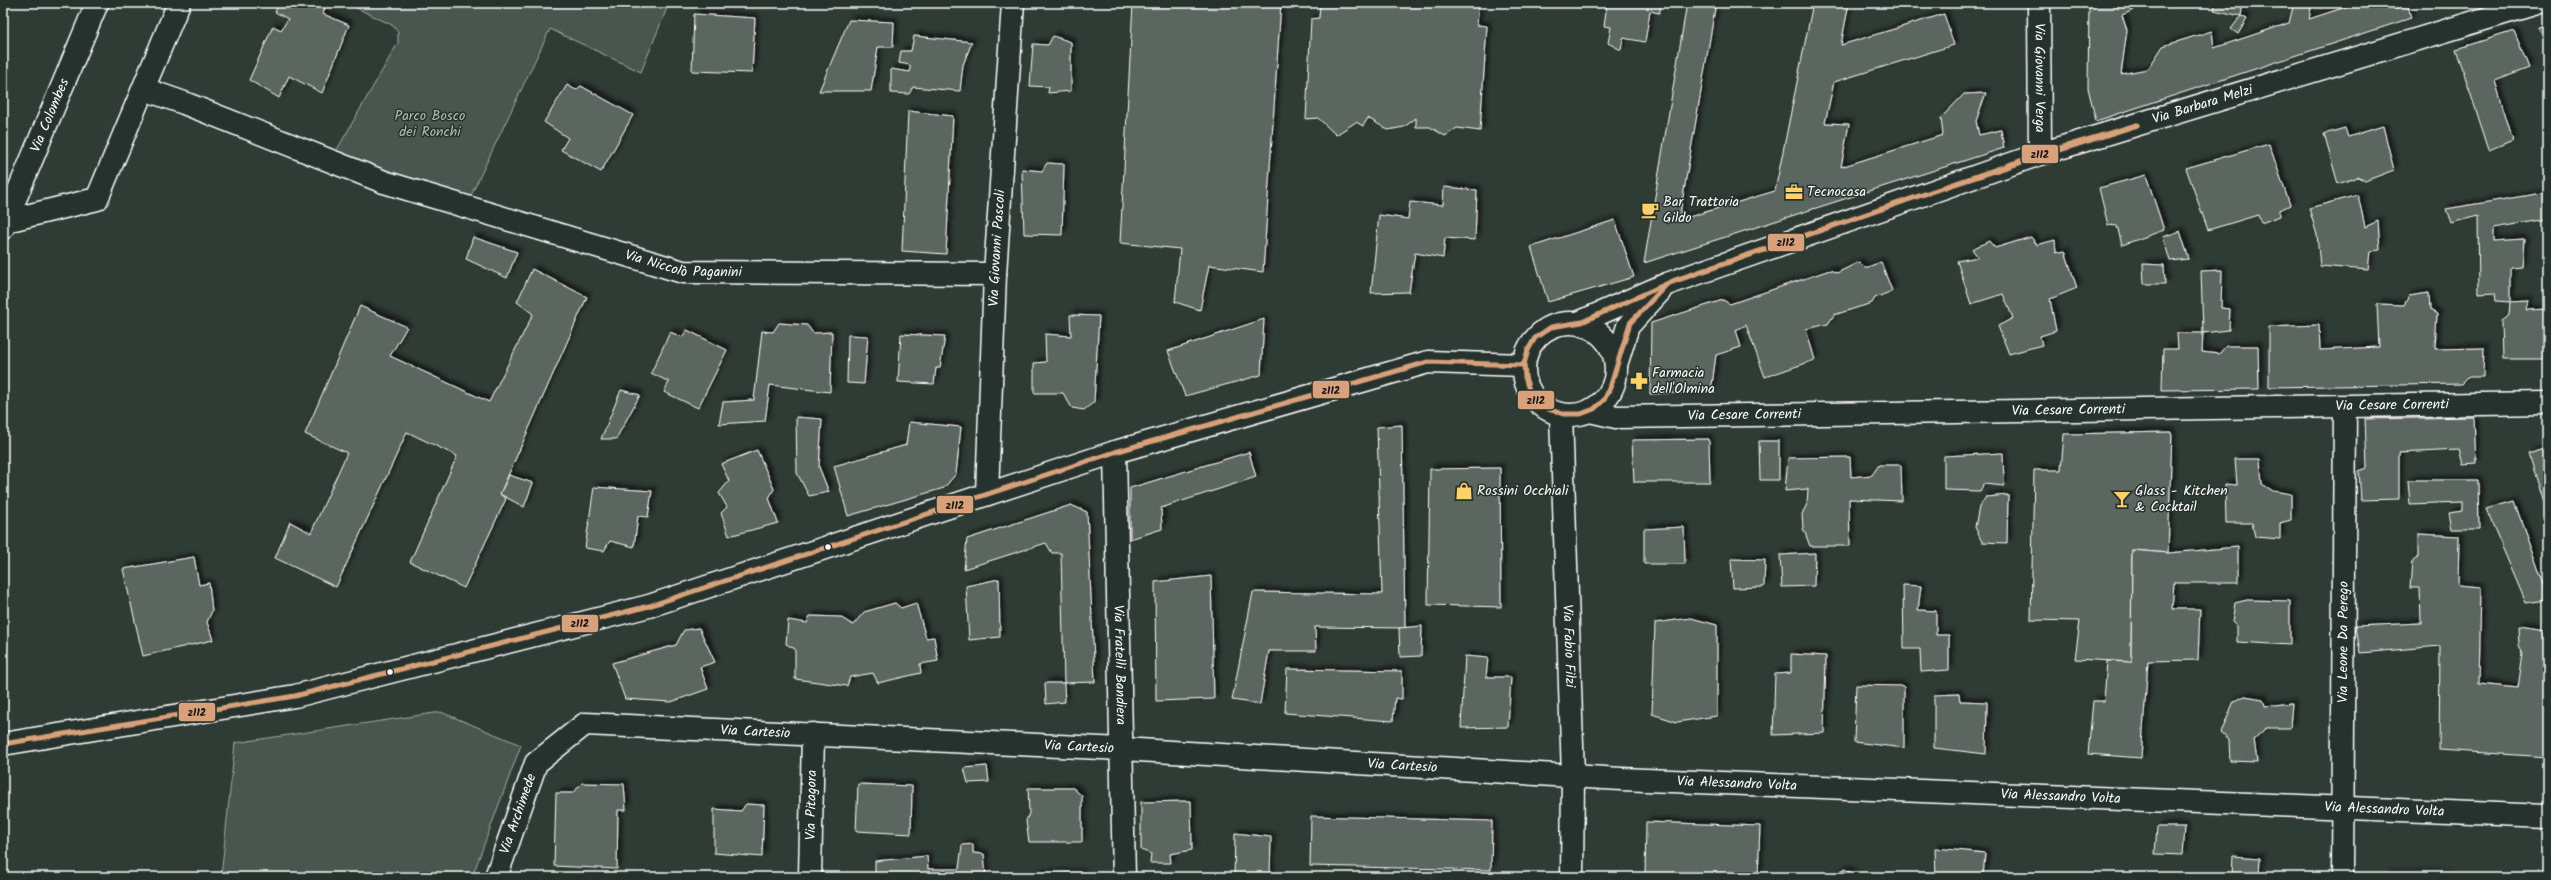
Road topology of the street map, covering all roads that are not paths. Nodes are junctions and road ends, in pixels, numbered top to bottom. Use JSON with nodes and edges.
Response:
{"nodes":[{"id":1,"x":97,"y":3,"type":"edge"},
{"id":2,"x":179,"y":3,"type":"edge"},
{"id":3,"x":1013,"y":3,"type":"edge"},
{"id":4,"x":2038,"y":3,"type":"edge"},
{"id":5,"x":2537,"y":3,"type":"edge"},
{"id":6,"x":144,"y":89,"type":"junction"},
{"id":7,"x":2040,"y":154,"type":"junction"},
{"id":8,"x":4,"y":224,"type":"edge"},
{"id":9,"x":995,"y":274,"type":"junction"},
{"id":10,"x":1667,"y":284,"type":"junction"},
{"id":11,"x":1578,"y":323,"type":"junction"},
{"id":12,"x":1524,"y":365,"type":"junction"},
{"id":13,"x":1616,"y":365,"type":"junction"},
{"id":14,"x":2548,"y":403,"type":"edge"},
{"id":15,"x":2345,"y":408,"type":"junction"},
{"id":16,"x":1590,"y":411,"type":"junction"},
{"id":17,"x":1561,"y":414,"type":"junction"},
{"id":18,"x":1114,"y":452,"type":"junction"},
{"id":19,"x":987,"y":494,"type":"junction"},
{"id":20,"x":585,"y":724,"type":"joint"},
{"id":21,"x":813,"y":734,"type":"junction"},
{"id":22,"x":3,"y":744,"type":"edge"},
{"id":23,"x":1122,"y":749,"type":"junction"},
{"id":24,"x":1573,"y":776,"type":"junction"},
{"id":25,"x":2344,"y":807,"type":"junction"},
{"id":26,"x":2548,"y":816,"type":"edge"},
{"id":27,"x":496,"y":877,"type":"edge"},
{"id":28,"x":810,"y":877,"type":"edge"},
{"id":29,"x":1124,"y":877,"type":"edge"},
{"id":30,"x":1572,"y":877,"type":"edge"},
{"id":31,"x":2342,"y":877,"type":"edge"}],
"edges":[{"from":1,"to":8,"type":"street","name":"Via Colombes"},
{"from":2,"to":6,"type":"street"},
{"from":3,"to":9,"type":"street","name":"Via Giovanni Pascoli"},
{"from":4,"to":7,"type":"street","name":"Via Giovanni Verga"},
{"from":5,"to":7,"type":"street","name":"Via Barbara Melzi"},
{"from":6,"to":8,"type":"street"},
{"from":6,"to":9,"type":"street","name":"Via Niccolò Paganini"},
{"from":7,"to":10,"type":"street","name":"Via Barbara Melzi"},
{"from":9,"to":19,"type":"street","name":"Via Giovanni Pascoli"},
{"from":10,"to":11,"type":"street","name":"Via Barbara Melzi"},
{"from":10,"to":13,"type":"street"},
{"from":11,"to":12,"type":"street","name":"Via Barbara Melzi"},
{"from":11,"to":13,"type":"street","name":"Via Barbara Melzi"},
{"from":12,"to":17,"type":"street","name":"Via Barbara Melzi"},
{"from":12,"to":18,"type":"street"},
{"from":13,"to":16,"type":"street","name":"Via Barbara Melzi"},
{"from":14,"to":15,"type":"street","name":"Via Cesare Correnti"},
{"from":15,"to":16,"type":"street","name":"Via Cesare Correnti"},
{"from":15,"to":25,"type":"street","name":"Via Leone Da Perego"},
{"from":16,"to":17,"type":"street","name":"Via Barbara Melzi"},
{"from":17,"to":24,"type":"street","name":"Via Fabio Filzi"},
{"from":18,"to":19,"type":"street"},
{"from":18,"to":23,"type":"street","name":"Via Fratelli Bandiera"},
{"from":19,"to":22,"type":"street"},
{"from":20,"to":21,"type":"street","name":"Via Cartesio"},
{"from":20,"to":27,"type":"street","name":"Via Archimede"},
{"from":21,"to":23,"type":"street","name":"Via Cartesio"},
{"from":21,"to":28,"type":"street","name":"Via Pitagora"},
{"from":23,"to":24,"type":"street","name":"Via Cartesio"},
{"from":23,"to":29,"type":"street","name":"Via Fratelli Bandiera"},
{"from":24,"to":25,"type":"street","name":"Via Alessandro Volta"},
{"from":24,"to":30,"type":"street","name":"Via Fabio Filzi"},
{"from":25,"to":26,"type":"street","name":"Via Alessandro Volta"},
{"from":25,"to":31,"type":"street","name":"Via Leone Da Perego"}]}
